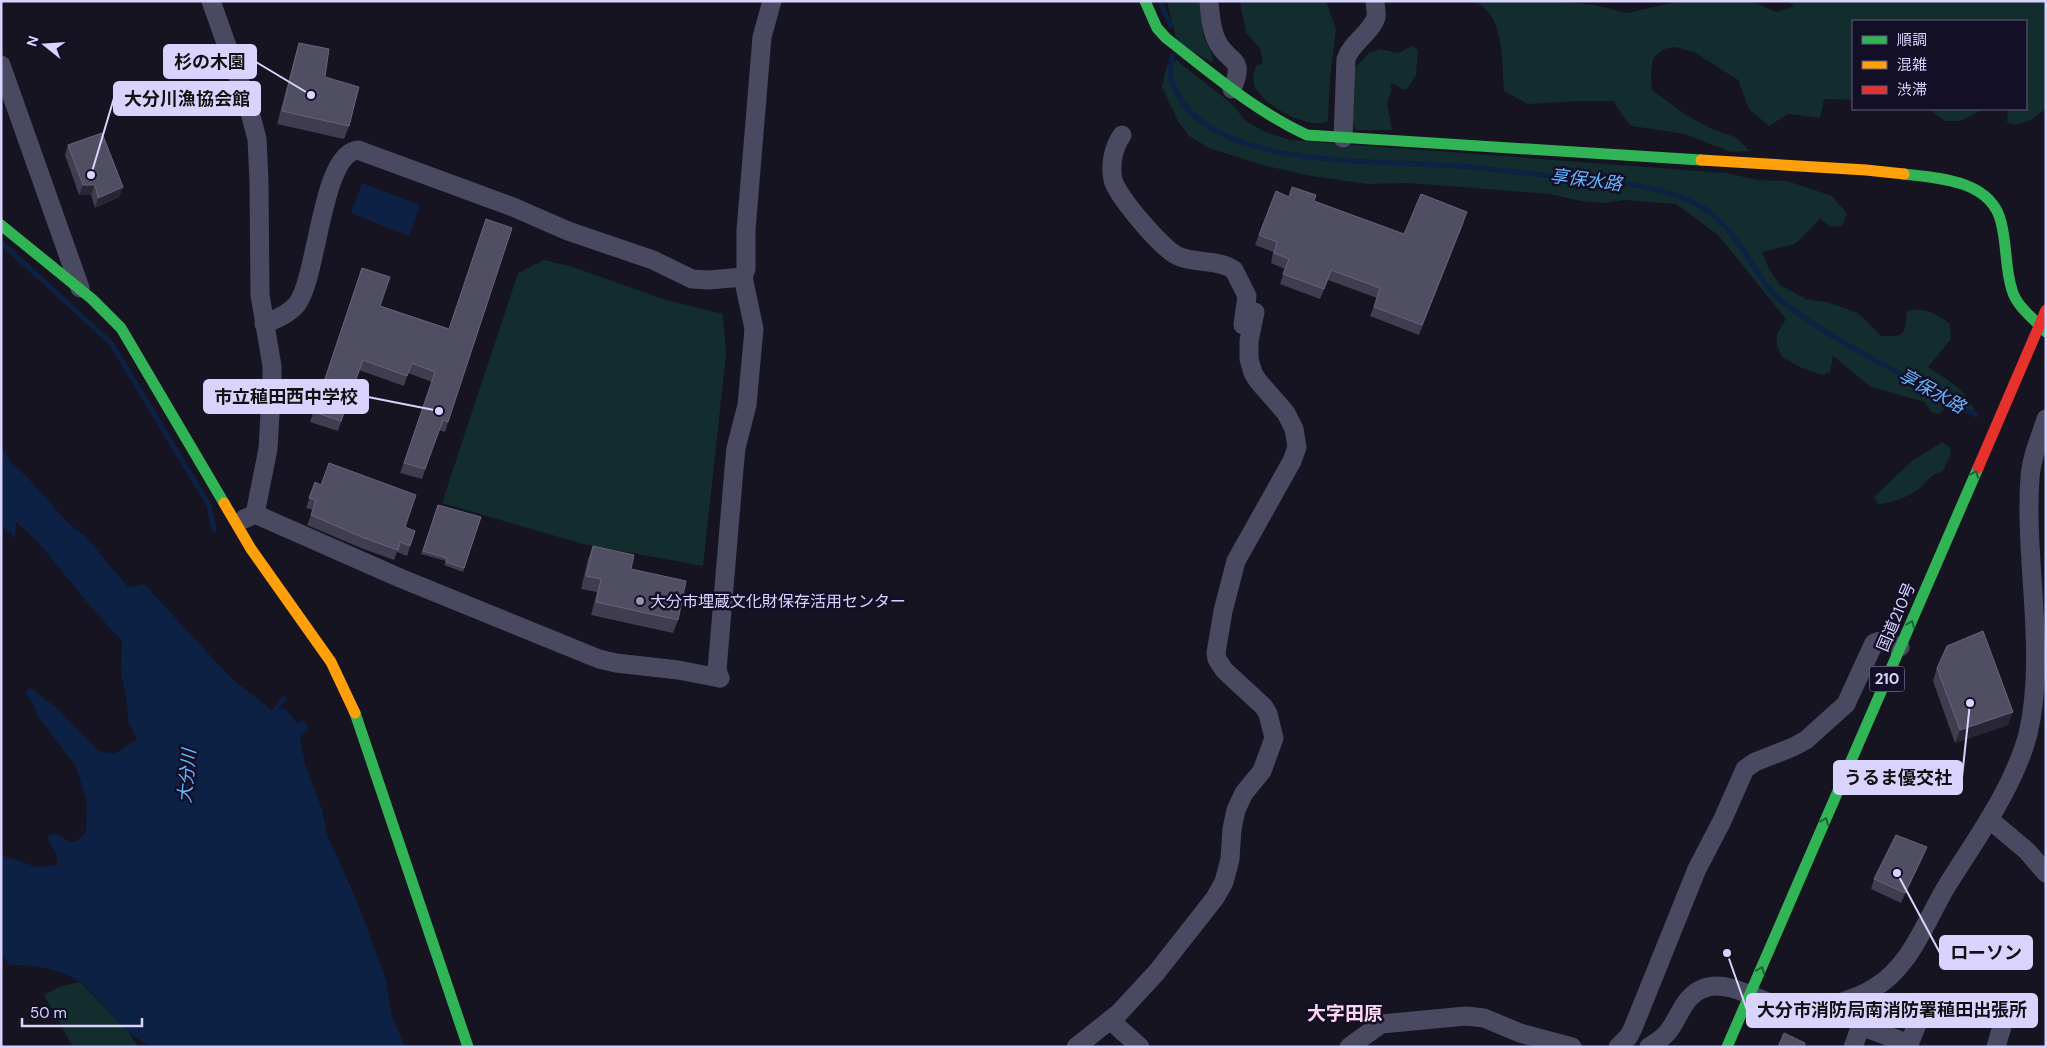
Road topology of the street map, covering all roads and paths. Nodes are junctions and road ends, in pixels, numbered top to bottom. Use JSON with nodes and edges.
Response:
{"nodes":[{"id":1,"x":211,"y":1,"type":"edge"},
{"id":2,"x":772,"y":1,"type":"edge"},
{"id":3,"x":1145,"y":1,"type":"edge"},
{"id":4,"x":1209,"y":1,"type":"edge"},
{"id":5,"x":1375,"y":1,"type":"edge"},
{"id":6,"x":1,"y":65,"type":"edge"},
{"id":7,"x":1232,"y":89,"type":"junction"},
{"id":8,"x":6,"y":90,"type":"edge"},
{"id":9,"x":1122,"y":135,"type":"dead end"},
{"id":10,"x":1343,"y":138,"type":"junction"},
{"id":11,"x":1,"y":225,"type":"edge"},
{"id":12,"x":743,"y":278,"type":"junction"},
{"id":13,"x":80,"y":290,"type":"junction"},
{"id":14,"x":2046,"y":310,"type":"edge"},
{"id":15,"x":1255,"y":312,"type":"dead end"},
{"id":16,"x":264,"y":324,"type":"junction"},
{"id":17,"x":2043,"y":328,"type":"edge"},
{"id":18,"x":1258,"y":381,"type":"junction"},
{"id":19,"x":2046,"y":419,"type":"edge"},
{"id":20,"x":2043,"y":442,"type":"edge"},
{"id":21,"x":255,"y":514,"type":"junction"},
{"id":22,"x":236,"y":523,"type":"junction"},
{"id":23,"x":2040,"y":573,"type":"edge"},
{"id":24,"x":1900,"y":647,"type":"junction"},
{"id":25,"x":1989,"y":819,"type":"junction"},
{"id":26,"x":2046,"y":873,"type":"edge"},
{"id":27,"x":1875,"y":988,"type":"junction"},
{"id":28,"x":1763,"y":1000,"type":"junction"},
{"id":29,"x":1924,"y":1007,"type":"dead end"},
{"id":30,"x":1110,"y":1020,"type":"junction"},
{"id":31,"x":2004,"y":1024,"type":"dead end"},
{"id":32,"x":1861,"y":1026,"type":"junction"},
{"id":33,"x":1909,"y":1045,"type":"edge"},
{"id":34,"x":468,"y":1047,"type":"edge"},
{"id":35,"x":1076,"y":1047,"type":"edge"},
{"id":36,"x":1140,"y":1047,"type":"edge"},
{"id":37,"x":1349,"y":1047,"type":"edge"},
{"id":38,"x":1572,"y":1047,"type":"edge"},
{"id":39,"x":1618,"y":1047,"type":"edge"},
{"id":40,"x":1650,"y":1047,"type":"edge"},
{"id":41,"x":1727,"y":1047,"type":"edge"},
{"id":42,"x":1853,"y":1047,"type":"edge"},
{"id":43,"x":1996,"y":1047,"type":"edge"}],
"edges":[{"from":1,"to":16,"type":"street"},
{"from":2,"to":12,"type":"street"},
{"from":3,"to":7,"type":"main road"},
{"from":4,"to":7,"type":"street"},
{"from":5,"to":10,"type":"street"},
{"from":6,"to":8,"type":"street"},
{"from":7,"to":10,"type":"main road"},
{"from":8,"to":13,"type":"street"},
{"from":9,"to":18,"type":"street"},
{"from":10,"to":17,"type":"main road"},
{"from":11,"to":13,"type":"main road"},
{"from":12,"to":16,"type":"street"},
{"from":12,"to":21,"type":"street"},
{"from":13,"to":22,"type":"main road"},
{"from":14,"to":17,"type":"main road","name":"国道210号","number":"210"},
{"from":15,"to":18,"type":"street"},
{"from":16,"to":21,"type":"street"},
{"from":24,"to":17,"type":"main road","name":"国道210号","number":"210","one_way":true},
{"from":18,"to":30,"type":"street"},
{"from":19,"to":20,"type":"street"},
{"from":20,"to":23,"type":"street"},
{"from":21,"to":22,"type":"street"},
{"from":22,"to":34,"type":"main road"},
{"from":23,"to":25,"type":"street"},
{"from":28,"to":24,"type":"main road","name":"国道210号","number":"210","one_way":true},
{"from":24,"to":39,"type":"street"},
{"from":25,"to":26,"type":"street"},
{"from":25,"to":27,"type":"street"},
{"from":27,"to":28,"type":"street"},
{"from":27,"to":32,"type":"street"},
{"from":28,"to":40,"type":"street"},
{"from":28,"to":41,"type":"main road","name":"国道210号","number":"210"},
{"from":29,"to":33,"type":"street"},
{"from":30,"to":35,"type":"street"},
{"from":30,"to":36,"type":"street"},
{"from":31,"to":43,"type":"street"},
{"from":32,"to":33,"type":"street"},
{"from":32,"to":42,"type":"street"},
{"from":37,"to":38,"type":"street"}]}
